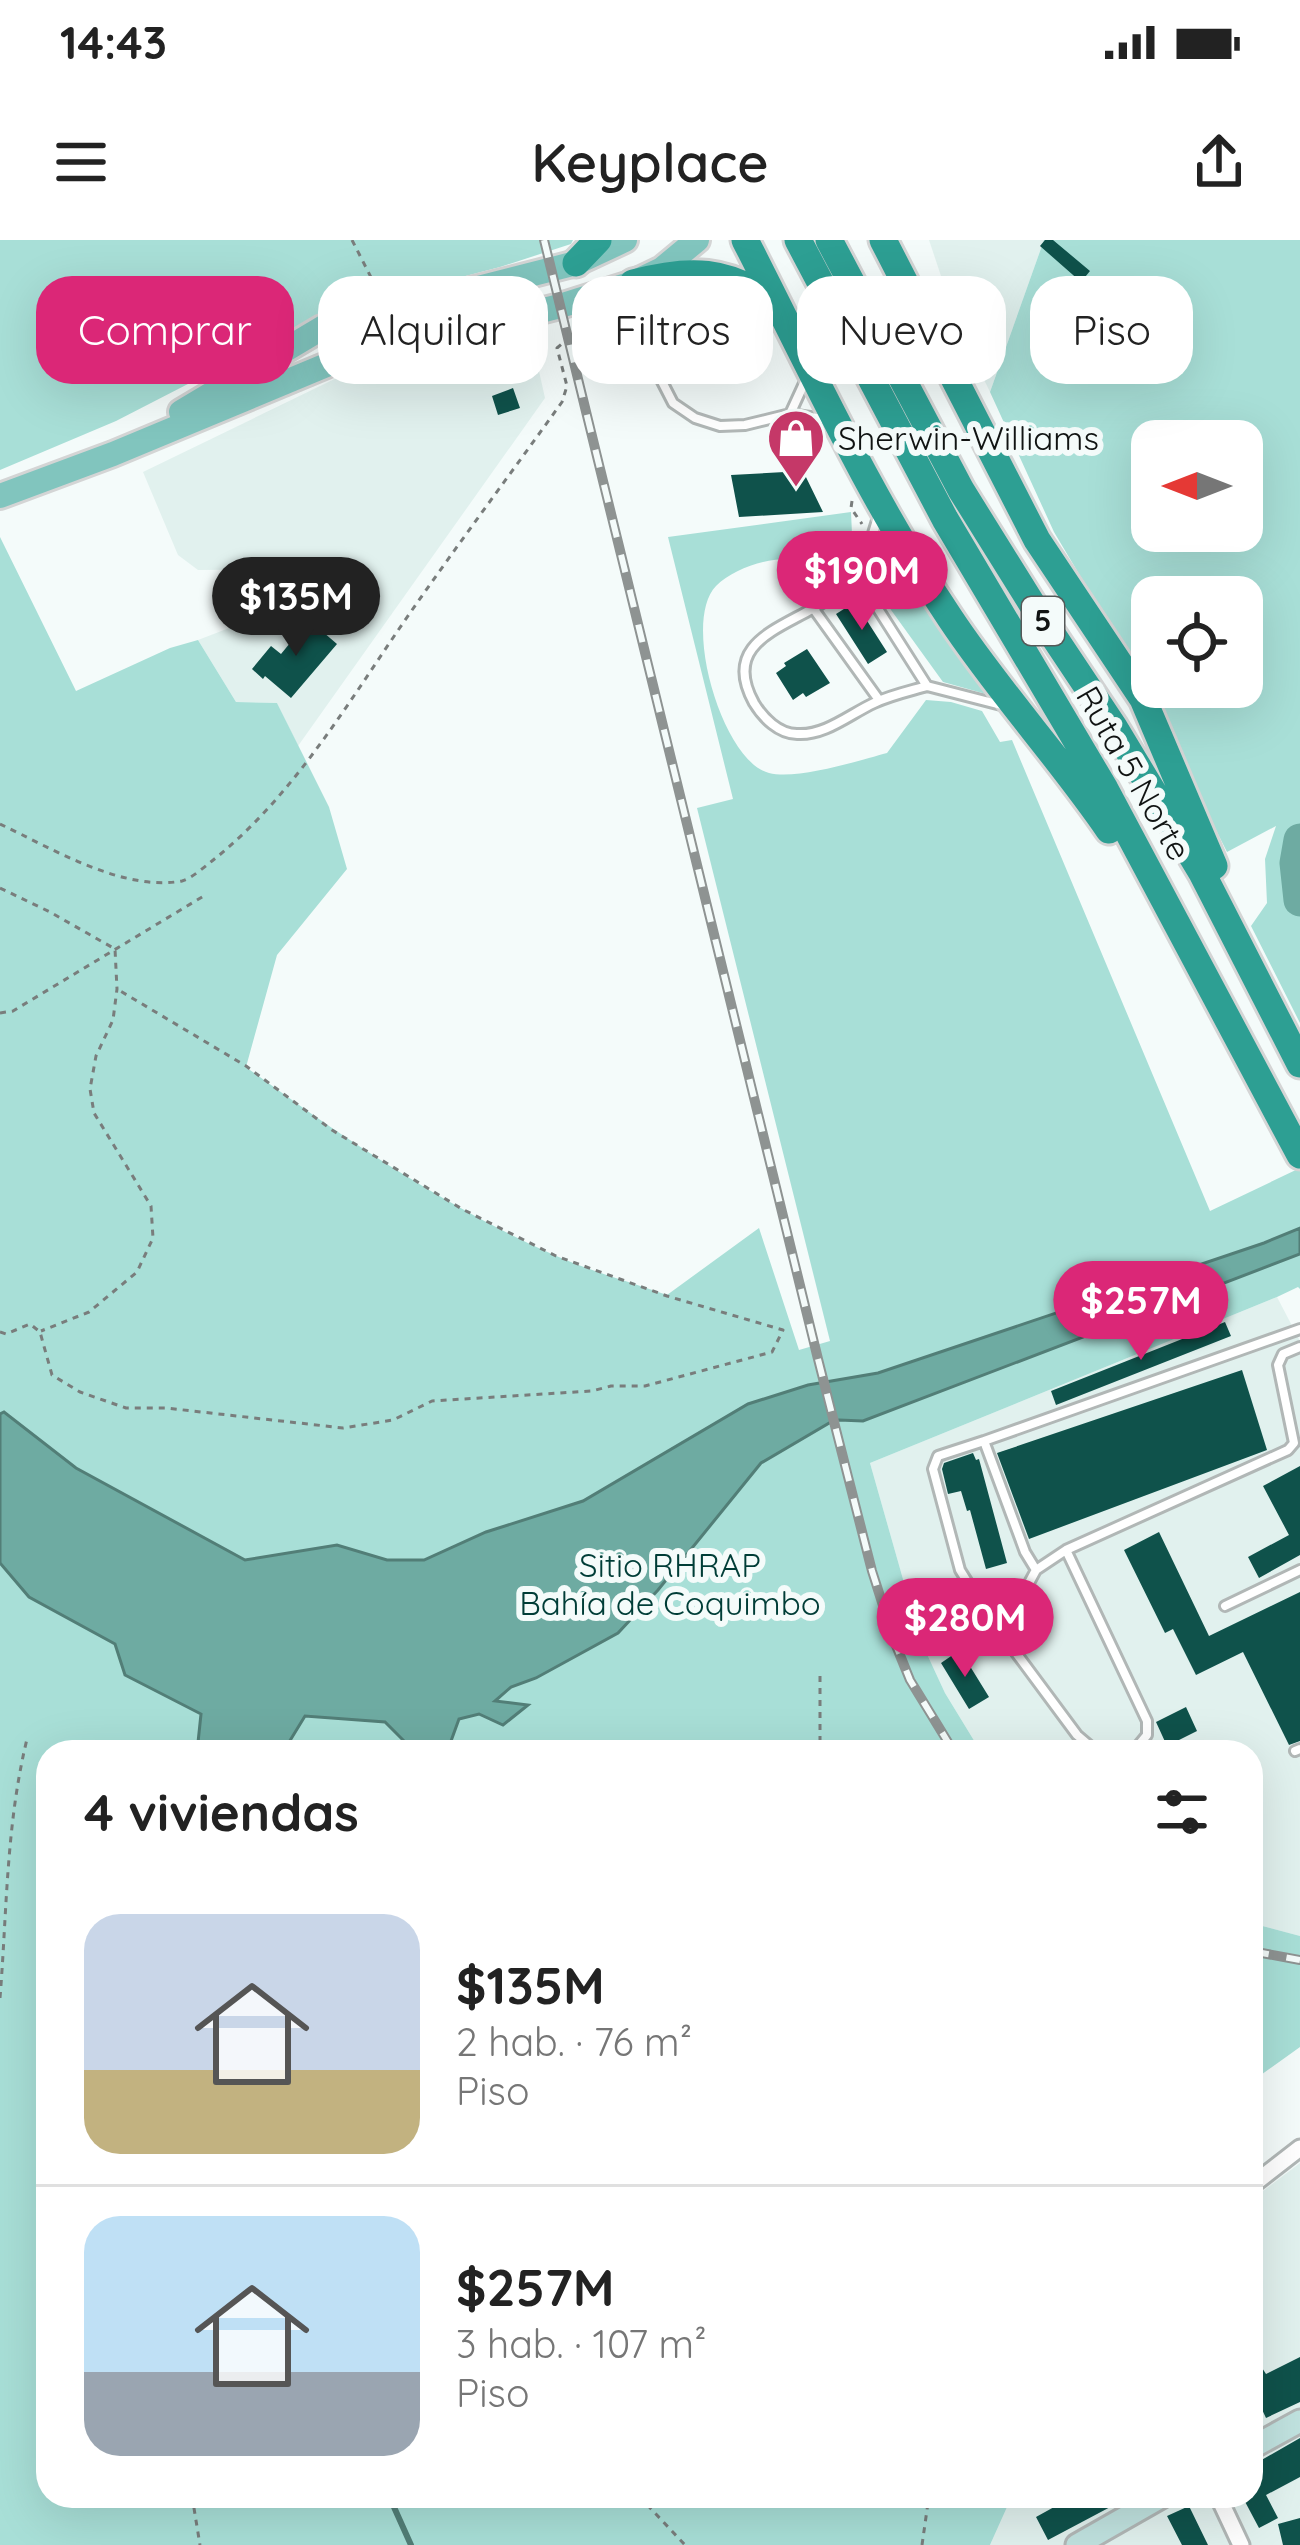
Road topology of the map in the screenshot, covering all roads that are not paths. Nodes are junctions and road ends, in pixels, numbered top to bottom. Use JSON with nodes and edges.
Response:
{"nodes":[{"id":1,"x":598,"y":240,"type":"edge"},
{"id":2,"x":625,"y":240,"type":"edge"},
{"id":3,"x":697,"y":240,"type":"edge"},
{"id":4,"x":745,"y":240,"type":"edge"},
{"id":5,"x":798,"y":240,"type":"edge"},
{"id":6,"x":829,"y":240,"type":"edge"},
{"id":7,"x":883,"y":240,"type":"edge"},
{"id":8,"x":896,"y":240,"type":"edge"},
{"id":9,"x":576,"y":263,"type":"junction"},
{"id":10,"x":653,"y":276,"type":"edge"},
{"id":11,"x":665,"y":276,"type":"edge"},
{"id":12,"x":715,"y":276,"type":"edge"},
{"id":13,"x":901,"y":276,"type":"edge"},
{"id":14,"x":908,"y":276,"type":"edge"},
{"id":15,"x":773,"y":303,"type":"edge"},
{"id":16,"x":572,"y":305,"type":"edge"},
{"id":17,"x":779,"y":307,"type":"junction"},
{"id":18,"x":797,"y":341,"type":"edge"},
{"id":19,"x":663,"y":384,"type":"edge"},
{"id":20,"x":804,"y":384,"type":"edge"},
{"id":21,"x":819,"y":384,"type":"edge"},
{"id":22,"x":956,"y":384,"type":"edge"},
{"id":23,"x":790,"y":413,"type":"junction"},
{"id":24,"x":838,"y":421,"type":"junction"},
{"id":25,"x":112,"y":454,"type":"junction"},
{"id":26,"x":0,"y":496,"type":"edge"},
{"id":27,"x":882,"y":504,"type":"junction"},
{"id":28,"x":859,"y":579,"type":"junction"},
{"id":29,"x":813,"y":608,"type":"junction"},
{"id":30,"x":927,"y":686,"type":"junction"},
{"id":31,"x":879,"y":700,"type":"junction"},
{"id":32,"x":1015,"y":709,"type":"junction"},
{"id":33,"x":1176,"y":920,"type":"junction"},
{"id":34,"x":1268,"y":997,"type":"junction"},
{"id":35,"x":1300,"y":1064,"type":"edge"},
{"id":36,"x":1300,"y":1155,"type":"edge"},
{"id":37,"x":1300,"y":1329,"type":"edge"},
{"id":38,"x":1300,"y":1347,"type":"edge"},
{"id":39,"x":984,"y":1441,"type":"junction"},
{"id":40,"x":1066,"y":1550,"type":"junction"},
{"id":41,"x":1036,"y":1570,"type":"junction"},
{"id":42,"x":1300,"y":1570,"type":"edge"},
{"id":43,"x":1225,"y":1606,"type":"dead end"},
{"id":44,"x":1002,"y":1633,"type":"junction"},
{"id":45,"x":1083,"y":1740,"type":"edge"},
{"id":46,"x":1143,"y":1740,"type":"edge"},
{"id":47,"x":1300,"y":2148,"type":"edge"},
{"id":48,"x":1263,"y":2177,"type":"edge"},
{"id":49,"x":1300,"y":2421,"type":"edge"},
{"id":50,"x":1263,"y":2441,"type":"edge"},
{"id":51,"x":1142,"y":2508,"type":"edge"},
{"id":52,"x":1224,"y":2508,"type":"edge"},
{"id":53,"x":1077,"y":2545,"type":"edge"},
{"id":54,"x":1241,"y":2545,"type":"edge"}],
"edges":[{"from":1,"to":9,"type":"highway"},
{"from":2,"to":9,"type":"main road"},
{"from":3,"to":10,"type":"main road"},
{"from":4,"to":17,"type":"highway"},
{"from":5,"to":33,"type":"highway","name":"Ruta 5 Norte","number":"5"},
{"from":6,"to":34,"type":"highway","name":"Ruta 5 Norte","number":"5"},
{"from":7,"to":13,"type":"highway"},
{"from":8,"to":14,"type":"highway"},
{"from":9,"to":25,"type":"main road"},
{"from":11,"to":12,"type":"highway"},
{"from":15,"to":17,"type":"highway"},
{"from":16,"to":25,"type":"main road"},
{"from":17,"to":18,"type":"highway"},
{"from":19,"to":23,"type":"lane"},
{"from":20,"to":23,"type":"lane"},
{"from":21,"to":24,"type":"highway"},
{"from":22,"to":34,"type":"highway"},
{"from":23,"to":24,"type":"lane"},
{"from":24,"to":27,"type":"highway"},
{"from":25,"to":26,"type":"main road"},
{"from":27,"to":28,"type":"lane"},
{"from":27,"to":32,"type":"highway"},
{"from":28,"to":29,"type":"lane"},
{"from":28,"to":30,"type":"lane"},
{"from":29,"to":31,"type":"lane"},
{"from":29,"to":31,"type":"lane"},
{"from":30,"to":31,"type":"lane"},
{"from":30,"to":32,"type":"lane"},
{"from":32,"to":33,"type":"highway"},
{"from":33,"to":36,"type":"highway","name":"Ruta 5 Norte","number":"5"},
{"from":34,"to":35,"type":"highway","name":"Ruta 5 Norte","number":"5"},
{"from":37,"to":39,"type":"lane"},
{"from":38,"to":40,"type":"lane"},
{"from":39,"to":41,"type":"lane"},
{"from":39,"to":44,"type":"lane"},
{"from":40,"to":41,"type":"lane"},
{"from":40,"to":46,"type":"lane"},
{"from":41,"to":44,"type":"lane"},
{"from":42,"to":43,"type":"lane"},
{"from":44,"to":45,"type":"lane"},
{"from":47,"to":48,"type":"street"},
{"from":49,"to":50,"type":"main road"},
{"from":51,"to":53,"type":"main road"},
{"from":52,"to":54,"type":"street"}]}
